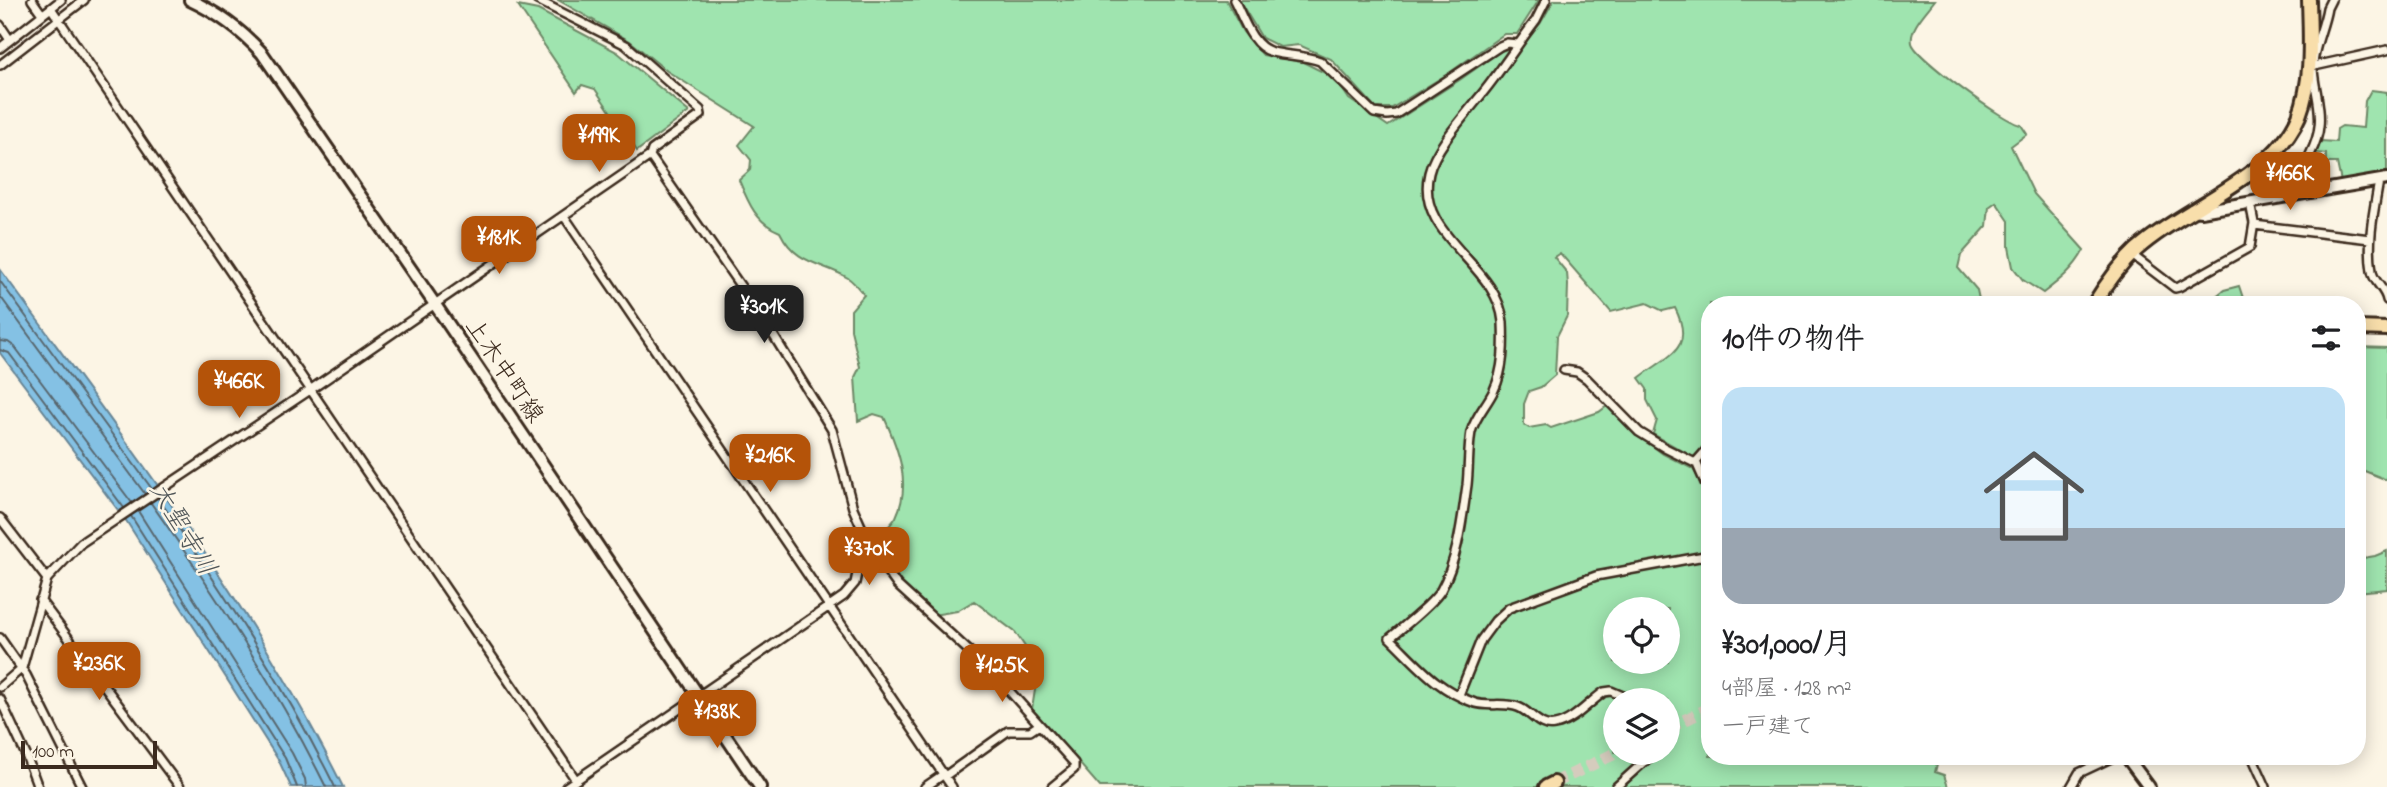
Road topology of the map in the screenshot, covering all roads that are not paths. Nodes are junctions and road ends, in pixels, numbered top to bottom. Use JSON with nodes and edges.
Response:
{"nodes":[{"id":1,"x":32,"y":0,"type":"edge"},
{"id":2,"x":61,"y":0,"type":"edge"},
{"id":3,"x":84,"y":0,"type":"edge"},
{"id":4,"x":190,"y":0,"type":"edge"},
{"id":5,"x":537,"y":0,"type":"edge"},
{"id":6,"x":1234,"y":0,"type":"edge"},
{"id":7,"x":1546,"y":0,"type":"edge"},
{"id":8,"x":2309,"y":0,"type":"edge"},
{"id":9,"x":2331,"y":0,"type":"edge"},
{"id":10,"x":51,"y":8,"type":"junction"},
{"id":11,"x":42,"y":15,"type":"junction"},
{"id":12,"x":59,"y":20,"type":"junction"},
{"id":13,"x":0,"y":25,"type":"edge"},
{"id":14,"x":10,"y":40,"type":"junction"},
{"id":15,"x":1518,"y":44,"type":"junction"},
{"id":16,"x":0,"y":48,"type":"edge"},
{"id":17,"x":2387,"y":50,"type":"edge"},
{"id":18,"x":0,"y":65,"type":"edge"},
{"id":19,"x":2311,"y":66,"type":"junction"},
{"id":20,"x":650,"y":156,"type":"junction"},
{"id":21,"x":2383,"y":180,"type":"edge"},
{"id":22,"x":2304,"y":194,"type":"junction"},
{"id":23,"x":2250,"y":203,"type":"junction"},
{"id":24,"x":2192,"y":211,"type":"junction"},
{"id":25,"x":564,"y":216,"type":"junction"},
{"id":26,"x":2254,"y":225,"type":"junction"},
{"id":27,"x":2370,"y":239,"type":"junction"},
{"id":28,"x":2132,"y":255,"type":"junction"},
{"id":29,"x":2100,"y":296,"type":"edge"},
{"id":30,"x":2387,"y":300,"type":"edge"},
{"id":31,"x":435,"y":303,"type":"junction"},
{"id":32,"x":2366,"y":329,"type":"edge"},
{"id":33,"x":2387,"y":330,"type":"edge"},
{"id":34,"x":1564,"y":370,"type":"dead end"},
{"id":35,"x":310,"y":390,"type":"junction"},
{"id":36,"x":1701,"y":458,"type":"edge"},
{"id":37,"x":1697,"y":464,"type":"junction"},
{"id":38,"x":1701,"y":473,"type":"edge"},
{"id":39,"x":0,"y":518,"type":"edge"},
{"id":40,"x":867,"y":539,"type":"junction"},
{"id":41,"x":1701,"y":557,"type":"edge"},
{"id":42,"x":47,"y":579,"type":"junction"},
{"id":43,"x":40,"y":600,"type":"junction"},
{"id":44,"x":830,"y":607,"type":"junction"},
{"id":45,"x":0,"y":638,"type":"edge"},
{"id":46,"x":22,"y":668,"type":"junction"},
{"id":47,"x":0,"y":687,"type":"edge"},
{"id":48,"x":1603,"y":693,"type":"edge"},
{"id":49,"x":1459,"y":695,"type":"junction"},
{"id":50,"x":700,"y":696,"type":"junction"},
{"id":51,"x":0,"y":699,"type":"edge"},
{"id":52,"x":1039,"y":725,"type":"junction"},
{"id":53,"x":1641,"y":765,"type":"edge"},
{"id":54,"x":2094,"y":765,"type":"edge"},
{"id":55,"x":2133,"y":765,"type":"edge"},
{"id":56,"x":2256,"y":765,"type":"edge"},
{"id":57,"x":944,"y":775,"type":"junction"},
{"id":58,"x":576,"y":780,"type":"junction"},
{"id":59,"x":37,"y":787,"type":"edge"},
{"id":60,"x":82,"y":787,"type":"edge"},
{"id":61,"x":180,"y":787,"type":"edge"},
{"id":62,"x":566,"y":787,"type":"edge"},
{"id":63,"x":760,"y":787,"type":"edge"},
{"id":64,"x":925,"y":787,"type":"edge"},
{"id":65,"x":953,"y":787,"type":"edge"},
{"id":66,"x":1052,"y":787,"type":"edge"},
{"id":67,"x":1616,"y":787,"type":"edge"},
{"id":68,"x":2071,"y":787,"type":"edge"},
{"id":69,"x":2149,"y":787,"type":"edge"},
{"id":70,"x":2266,"y":787,"type":"edge"}],
"edges":[{"from":1,"to":11,"type":"street"},
{"from":2,"to":10,"type":"street"},
{"from":3,"to":12,"type":"street"},
{"from":4,"to":31,"type":"main road","name":"上木中町線"},
{"from":5,"to":20,"type":"street"},
{"from":6,"to":15,"type":"street"},
{"from":7,"to":15,"type":"street"},
{"from":8,"to":19,"type":"main road"},
{"from":9,"to":19,"type":"street"},
{"from":10,"to":11,"type":"street"},
{"from":10,"to":12,"type":"street"},
{"from":11,"to":14,"type":"street"},
{"from":12,"to":18,"type":"street"},
{"from":12,"to":35,"type":"street"},
{"from":13,"to":14,"type":"street"},
{"from":14,"to":16,"type":"street"},
{"from":15,"to":49,"type":"street"},
{"from":17,"to":19,"type":"street"},
{"from":19,"to":22,"type":"street"},
{"from":19,"to":24,"type":"main road"},
{"from":20,"to":25,"type":"street"},
{"from":20,"to":40,"type":"street"},
{"from":21,"to":22,"type":"main road"},
{"from":21,"to":27,"type":"street"},
{"from":22,"to":23,"type":"main road"},
{"from":23,"to":24,"type":"main road"},
{"from":23,"to":26,"type":"street"},
{"from":24,"to":28,"type":"main road"},
{"from":25,"to":31,"type":"street"},
{"from":25,"to":44,"type":"street"},
{"from":26,"to":27,"type":"street"},
{"from":26,"to":28,"type":"street"},
{"from":27,"to":30,"type":"street"},
{"from":28,"to":29,"type":"main road"},
{"from":31,"to":35,"type":"street"},
{"from":31,"to":50,"type":"main road","name":"上木中町線"},
{"from":32,"to":33,"type":"main road"},
{"from":34,"to":37,"type":"street"},
{"from":35,"to":42,"type":"street"},
{"from":35,"to":58,"type":"street"},
{"from":36,"to":37,"type":"street"},
{"from":37,"to":38,"type":"street"},
{"from":39,"to":42,"type":"street"},
{"from":40,"to":44,"type":"street"},
{"from":40,"to":52,"type":"street"},
{"from":41,"to":49,"type":"street"},
{"from":42,"to":43,"type":"street"},
{"from":43,"to":46,"type":"street"},
{"from":43,"to":61,"type":"street"},
{"from":44,"to":50,"type":"street"},
{"from":44,"to":57,"type":"street"},
{"from":45,"to":46,"type":"street"},
{"from":46,"to":47,"type":"street"},
{"from":46,"to":60,"type":"street"},
{"from":48,"to":49,"type":"street"},
{"from":50,"to":58,"type":"street"},
{"from":50,"to":63,"type":"main road","name":"上木中町線"},
{"from":51,"to":59,"type":"street"},
{"from":52,"to":57,"type":"street"},
{"from":52,"to":66,"type":"street"},
{"from":53,"to":67,"type":"street"},
{"from":54,"to":68,"type":"street"},
{"from":55,"to":69,"type":"main road"},
{"from":56,"to":70,"type":"street"},
{"from":57,"to":64,"type":"street"},
{"from":57,"to":65,"type":"street"},
{"from":58,"to":62,"type":"street"}]}
